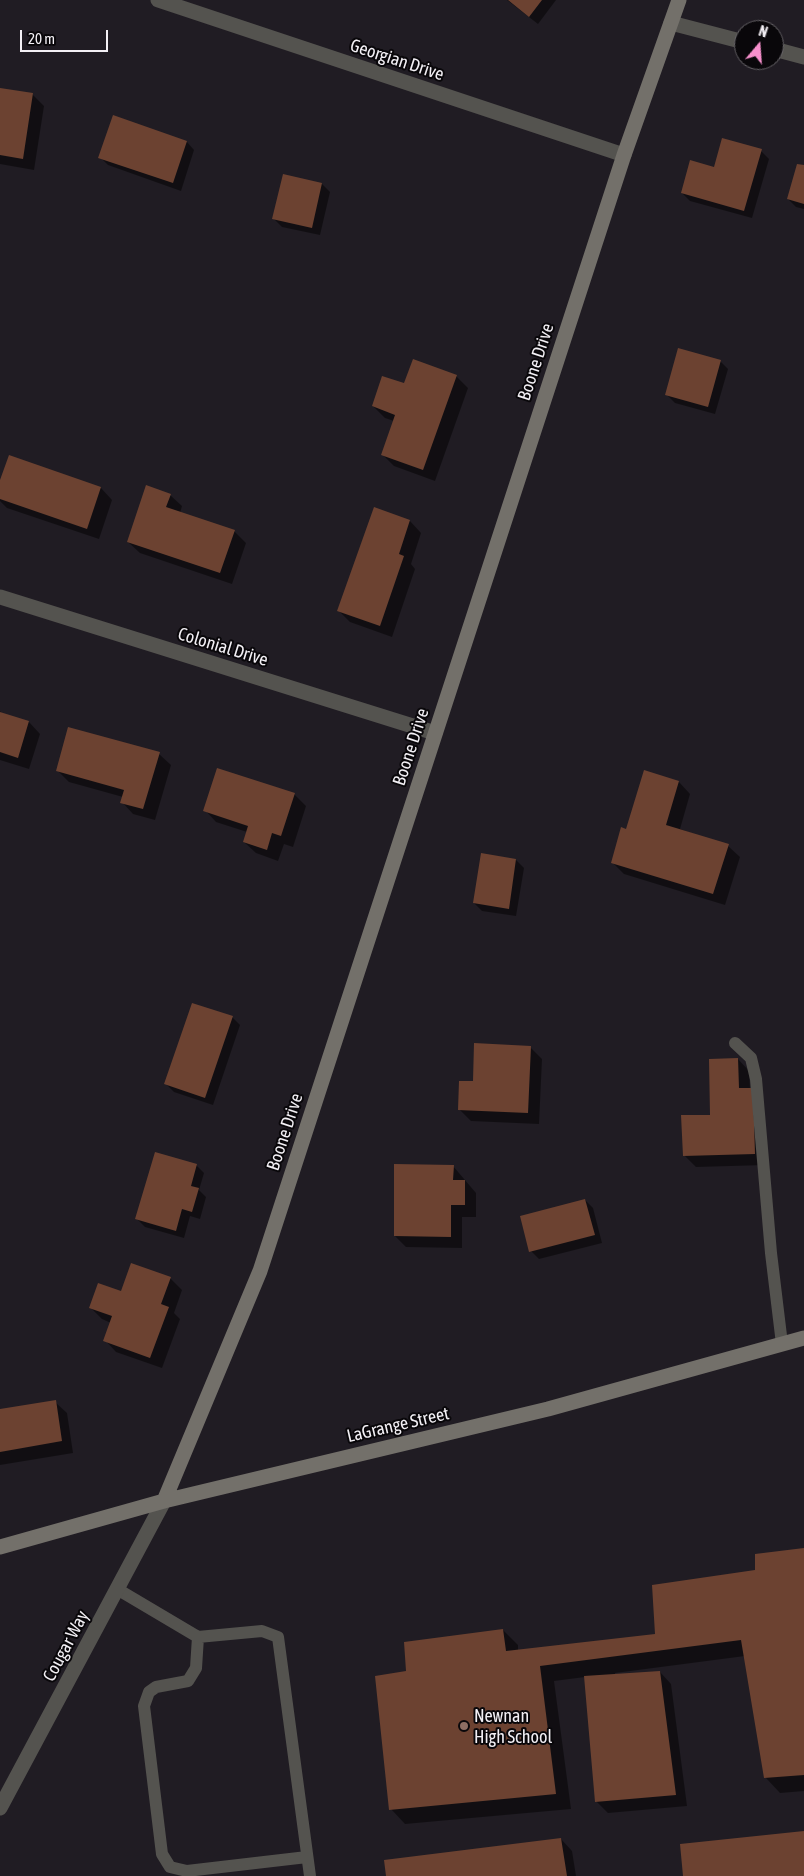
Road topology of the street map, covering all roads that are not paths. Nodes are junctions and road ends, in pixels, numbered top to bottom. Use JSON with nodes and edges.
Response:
{"nodes":[{"id":1,"x":158,"y":0,"type":"edge"},
{"id":2,"x":679,"y":0,"type":"edge"},
{"id":3,"x":671,"y":23,"type":"junction"},
{"id":4,"x":734,"y":39,"type":"edge"},
{"id":5,"x":784,"y":52,"type":"edge"},
{"id":6,"x":804,"y":57,"type":"edge"},
{"id":7,"x":624,"y":155,"type":"junction"},
{"id":8,"x":0,"y":597,"type":"edge"},
{"id":9,"x":435,"y":733,"type":"junction"},
{"id":10,"x":734,"y":1043,"type":"dead end"},
{"id":11,"x":804,"y":1338,"type":"edge"},
{"id":12,"x":782,"y":1344,"type":"junction"},
{"id":13,"x":164,"y":1500,"type":"junction"},
{"id":14,"x":0,"y":1547,"type":"edge"},
{"id":15,"x":117,"y":1589,"type":"junction"},
{"id":16,"x":198,"y":1637,"type":"junction"},
{"id":17,"x":0,"y":1808,"type":"edge"},
{"id":18,"x":307,"y":1856,"type":"junction"},
{"id":19,"x":310,"y":1876,"type":"edge"}],
"edges":[{"from":1,"to":7,"type":"street","name":"Georgian Drive"},
{"from":2,"to":3,"type":"street","name":"Boone Drive"},
{"from":3,"to":4,"type":"street"},
{"from":3,"to":7,"type":"street","name":"Boone Drive"},
{"from":5,"to":6,"type":"street"},
{"from":7,"to":9,"type":"street","name":"Boone Drive"},
{"from":8,"to":9,"type":"street","name":"Colonial Drive"},
{"from":9,"to":13,"type":"street","name":"Boone Drive"},
{"from":10,"to":12,"type":"lane"},
{"from":11,"to":12,"type":"street","name":"LaGrange Street"},
{"from":12,"to":13,"type":"street","name":"LaGrange Street"},
{"from":13,"to":14,"type":"street","name":"LaGrange Street"},
{"from":13,"to":15,"type":"street","name":"Cougar Way"},
{"from":15,"to":16,"type":"lane"},
{"from":15,"to":17,"type":"street","name":"Cougar Way"},
{"from":16,"to":18,"type":"lane"},
{"from":16,"to":18,"type":"lane"},
{"from":18,"to":19,"type":"lane"}]}
